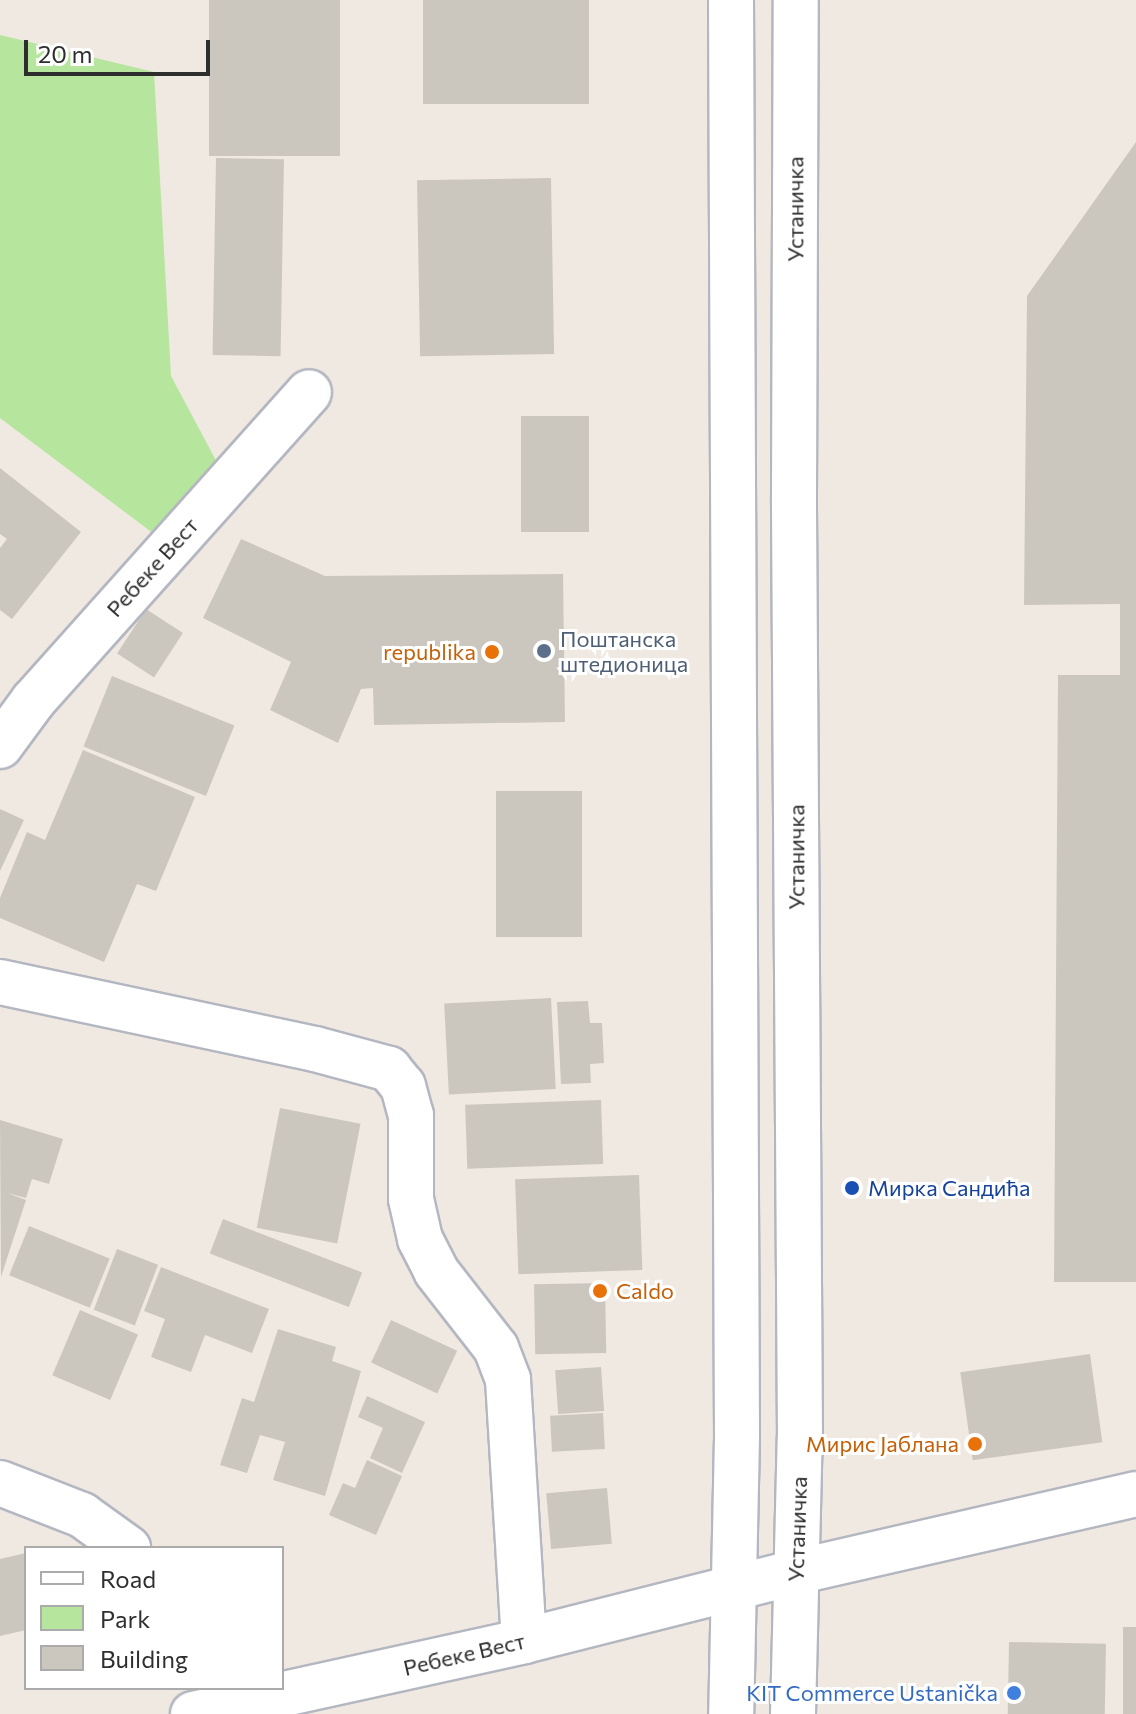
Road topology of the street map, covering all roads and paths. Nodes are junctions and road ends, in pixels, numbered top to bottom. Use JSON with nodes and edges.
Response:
{"nodes":[{"id":1,"x":731,"y":0,"type":"edge"},
{"id":2,"x":796,"y":0,"type":"edge"},
{"id":3,"x":309,"y":392,"type":"dead end"},
{"id":4,"x":0,"y":746,"type":"edge"},
{"id":5,"x":0,"y":982,"type":"edge"},
{"id":6,"x":0,"y":1483,"type":"edge"},
{"id":7,"x":1136,"y":1494,"type":"edge"},
{"id":8,"x":125,"y":1546,"type":"edge"},
{"id":9,"x":796,"y":1572,"type":"junction"},
{"id":10,"x":732,"y":1585,"type":"junction"},
{"id":11,"x":524,"y":1641,"type":"junction"},
{"id":12,"x":284,"y":1688,"type":"edge"},
{"id":13,"x":271,"y":1690,"type":"edge"},
{"id":14,"x":199,"y":1704,"type":"edge"},
{"id":15,"x":731,"y":1714,"type":"edge"},
{"id":16,"x":793,"y":1714,"type":"edge"}],
"edges":[{"from":1,"to":10,"type":"main road"},
{"from":2,"to":9,"type":"main road","name":"Устаничка"},
{"from":3,"to":4,"type":"main road","name":"Ребеке Вест"},
{"from":5,"to":11,"type":"main road"},
{"from":6,"to":8,"type":"main road"},
{"from":7,"to":9,"type":"main road"},
{"from":9,"to":10,"type":"main road","name":"Ребеке Вест"},
{"from":9,"to":16,"type":"main road","name":"Устаничка"},
{"from":10,"to":11,"type":"main road","name":"Ребеке Вест"},
{"from":10,"to":15,"type":"main road"},
{"from":11,"to":12,"type":"main road","name":"Ребеке Вест"},
{"from":13,"to":14,"type":"main road","name":"Ребеке Вест"}]}
